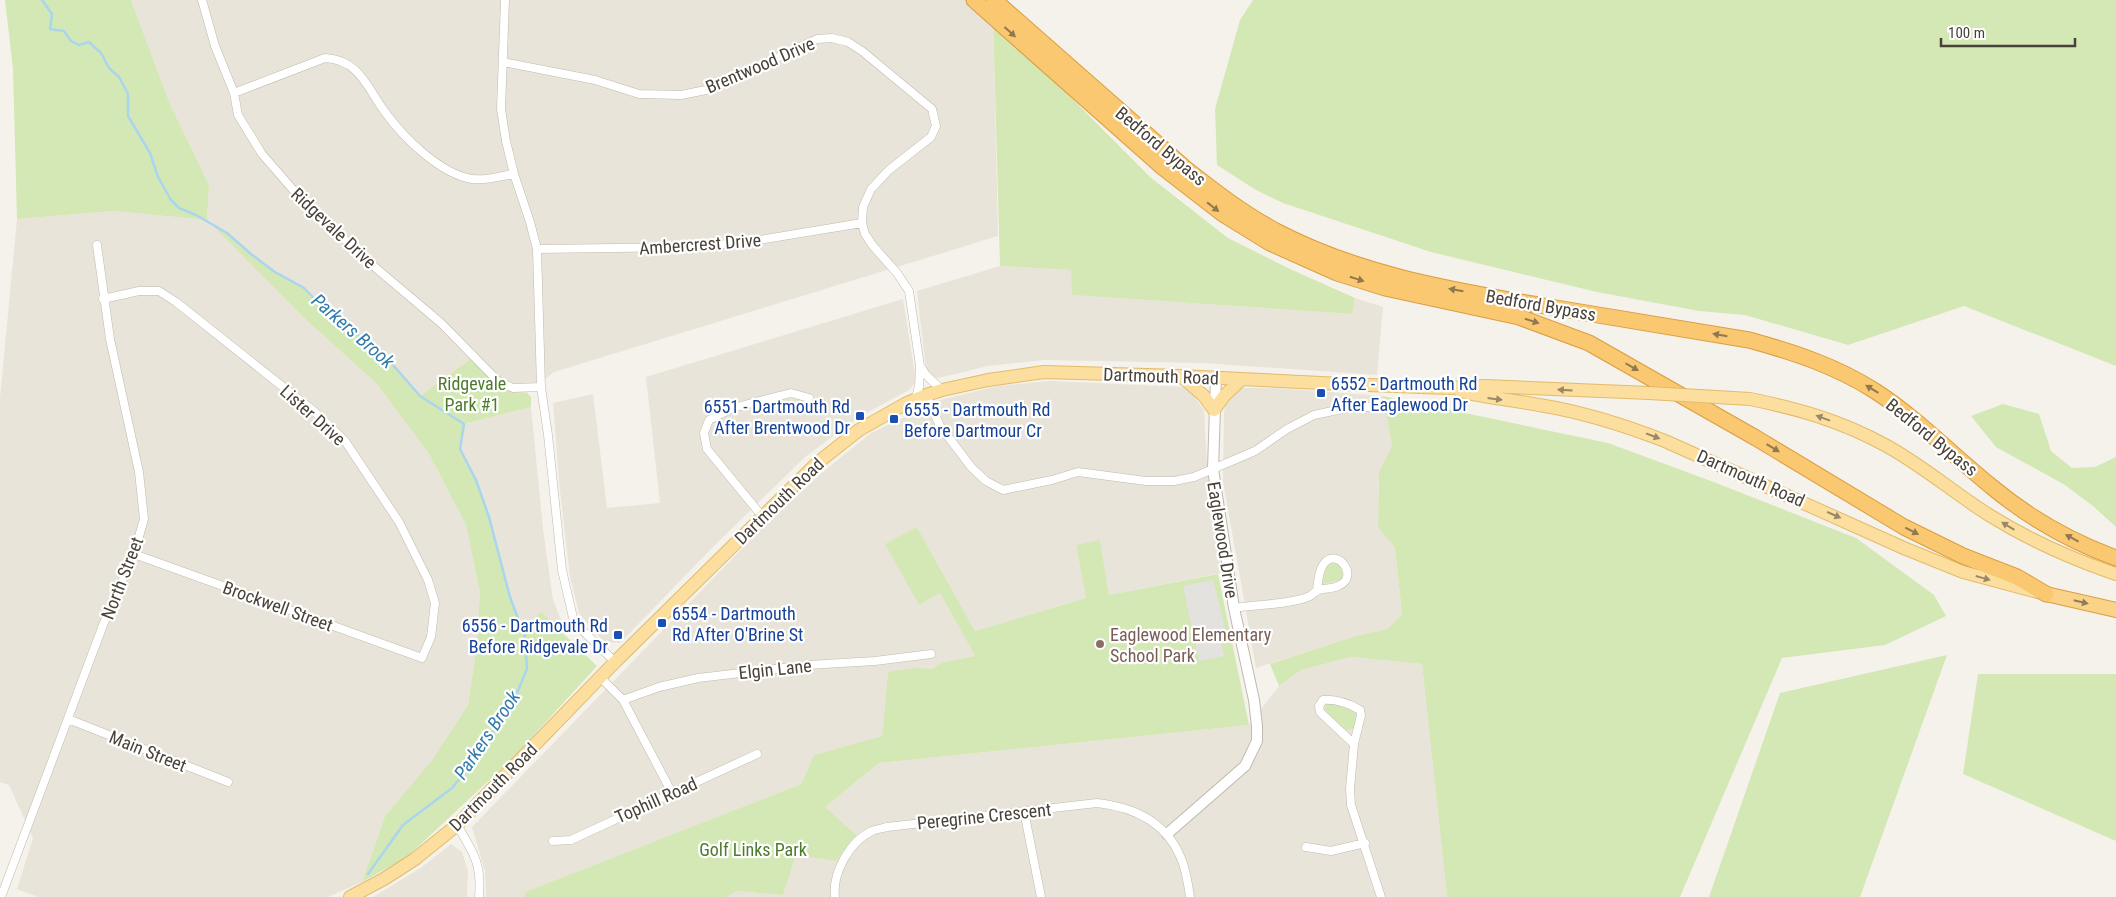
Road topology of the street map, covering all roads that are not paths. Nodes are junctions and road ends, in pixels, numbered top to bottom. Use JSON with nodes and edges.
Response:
{"nodes":[{"id":1,"x":202,"y":0,"type":"edge"},
{"id":2,"x":505,"y":0,"type":"edge"},
{"id":3,"x":974,"y":0,"type":"edge"},
{"id":4,"x":994,"y":0,"type":"edge"},
{"id":5,"x":503,"y":62,"type":"junction"},
{"id":6,"x":234,"y":93,"type":"junction"},
{"id":7,"x":514,"y":174,"type":"junction"},
{"id":8,"x":862,"y":223,"type":"junction"},
{"id":9,"x":97,"y":245,"type":"dead end"},
{"id":10,"x":536,"y":249,"type":"junction"},
{"id":11,"x":103,"y":299,"type":"junction"},
{"id":12,"x":920,"y":366,"type":"junction"},
{"id":13,"x":1180,"y":376,"type":"junction"},
{"id":14,"x":1216,"y":377,"type":"junction"},
{"id":15,"x":1242,"y":379,"type":"junction"},
{"id":16,"x":541,"y":387,"type":"junction"},
{"id":17,"x":1448,"y":388,"type":"junction"},
{"id":18,"x":942,"y":390,"type":"junction"},
{"id":19,"x":809,"y":398,"type":"dead end"},
{"id":20,"x":921,"y":398,"type":"junction"},
{"id":21,"x":1380,"y":406,"type":"dead end"},
{"id":22,"x":1214,"y":410,"type":"junction"},
{"id":23,"x":1213,"y":469,"type":"junction"},
{"id":24,"x":762,"y":516,"type":"junction"},
{"id":25,"x":134,"y":554,"type":"junction"},
{"id":26,"x":2116,"y":558,"type":"edge"},
{"id":27,"x":2116,"y":574,"type":"edge"},
{"id":28,"x":1317,"y":591,"type":"junction"},
{"id":29,"x":2046,"y":594,"type":"junction"},
{"id":30,"x":1234,"y":608,"type":"junction"},
{"id":31,"x":2116,"y":610,"type":"edge"},
{"id":32,"x":931,"y":654,"type":"dead end"},
{"id":33,"x":422,"y":658,"type":"joint"},
{"id":34,"x":616,"y":662,"type":"junction"},
{"id":35,"x":600,"y":677,"type":"junction"},
{"id":36,"x":623,"y":700,"type":"junction"},
{"id":37,"x":68,"y":719,"type":"junction"},
{"id":38,"x":1354,"y":744,"type":"junction"},
{"id":39,"x":757,"y":754,"type":"dead end"},
{"id":40,"x":228,"y":782,"type":"dead end"},
{"id":41,"x":672,"y":793,"type":"junction"},
{"id":42,"x":1024,"y":811,"type":"junction"},
{"id":43,"x":457,"y":825,"type":"junction"},
{"id":44,"x":1167,"y":834,"type":"junction"},
{"id":45,"x":553,"y":841,"type":"dead end"},
{"id":46,"x":1365,"y":843,"type":"junction"},
{"id":47,"x":1306,"y":847,"type":"dead end"},
{"id":48,"x":1,"y":897,"type":"edge"},
{"id":49,"x":350,"y":897,"type":"edge"},
{"id":50,"x":479,"y":897,"type":"edge"},
{"id":51,"x":835,"y":897,"type":"edge"},
{"id":52,"x":1042,"y":897,"type":"edge"},
{"id":53,"x":1190,"y":897,"type":"edge"},
{"id":54,"x":1381,"y":897,"type":"edge"}],
"edges":[{"from":1,"to":6,"type":"street","name":"Ridgevale Drive"},
{"from":2,"to":5,"type":"street"},
{"from":3,"to":29,"type":"highway","name":"Bedford Bypass","one_way":true},
{"from":26,"to":4,"type":"highway","name":"Bedford Bypass","one_way":true},
{"from":5,"to":7,"type":"street"},
{"from":5,"to":8,"type":"street","name":"Brentwood Drive"},
{"from":6,"to":7,"type":"street"},
{"from":6,"to":16,"type":"street","name":"Ridgevale Drive"},
{"from":7,"to":10,"type":"street"},
{"from":8,"to":10,"type":"street","name":"Ambercrest Drive"},
{"from":8,"to":12,"type":"street"},
{"from":9,"to":11,"type":"street","name":"North Street"},
{"from":10,"to":16,"type":"street"},
{"from":11,"to":25,"type":"street","name":"North Street"},
{"from":11,"to":33,"type":"street","name":"Lister Drive"},
{"from":12,"to":18,"type":"street"},
{"from":12,"to":20,"type":"street"},
{"from":13,"to":14,"type":"main road","name":"Dartmouth Road"},
{"from":13,"to":18,"type":"main road","name":"Dartmouth Road"},
{"from":13,"to":22,"type":"main road"},
{"from":14,"to":15,"type":"main road","name":"Dartmouth Road"},
{"from":14,"to":22,"type":"street","name":"Eaglewood Drive"},
{"from":15,"to":17,"type":"main road","name":"Dartmouth Road"},
{"from":15,"to":22,"type":"main road"},
{"from":16,"to":34,"type":"street"},
{"from":27,"to":17,"type":"main road","name":"Dartmouth Road","one_way":true,"bridge":true},
{"from":17,"to":29,"type":"main road","name":"Dartmouth Road","one_way":true},
{"from":18,"to":20,"type":"main road","name":"Dartmouth Road"},
{"from":19,"to":24,"type":"street"},
{"from":20,"to":23,"type":"street"},
{"from":20,"to":24,"type":"main road","name":"Dartmouth Road"},
{"from":21,"to":23,"type":"street"},
{"from":22,"to":23,"type":"street","name":"Eaglewood Drive"},
{"from":23,"to":30,"type":"street","name":"Eaglewood Drive"},
{"from":24,"to":34,"type":"main road","name":"Dartmouth Road"},
{"from":25,"to":33,"type":"street","name":"Brockwell Street"},
{"from":25,"to":37,"type":"street","name":"North Street"},
{"from":28,"to":28,"type":"street"},
{"from":28,"to":30,"type":"street"},
{"from":29,"to":31,"type":"highway","one_way":true},
{"from":30,"to":44,"type":"street","name":"Eaglewood Drive"},
{"from":32,"to":36,"type":"street","name":"Elgin Lane"},
{"from":34,"to":35,"type":"main road","name":"Dartmouth Road"},
{"from":35,"to":36,"type":"street"},
{"from":35,"to":43,"type":"main road","name":"Dartmouth Road"},
{"from":36,"to":41,"type":"street"},
{"from":37,"to":40,"type":"street","name":"Main Street"},
{"from":37,"to":48,"type":"street","name":"North Street"},
{"from":38,"to":38,"type":"street"},
{"from":38,"to":46,"type":"street"},
{"from":39,"to":41,"type":"street","name":"Tophill Road"},
{"from":41,"to":45,"type":"street","name":"Tophill Road"},
{"from":42,"to":44,"type":"street","name":"Peregrine Crescent"},
{"from":42,"to":51,"type":"street","name":"Peregrine Crescent"},
{"from":42,"to":52,"type":"street"},
{"from":43,"to":49,"type":"main road","name":"Dartmouth Road"},
{"from":43,"to":50,"type":"street"},
{"from":44,"to":53,"type":"street"},
{"from":46,"to":47,"type":"street"},
{"from":46,"to":54,"type":"street"}]}
